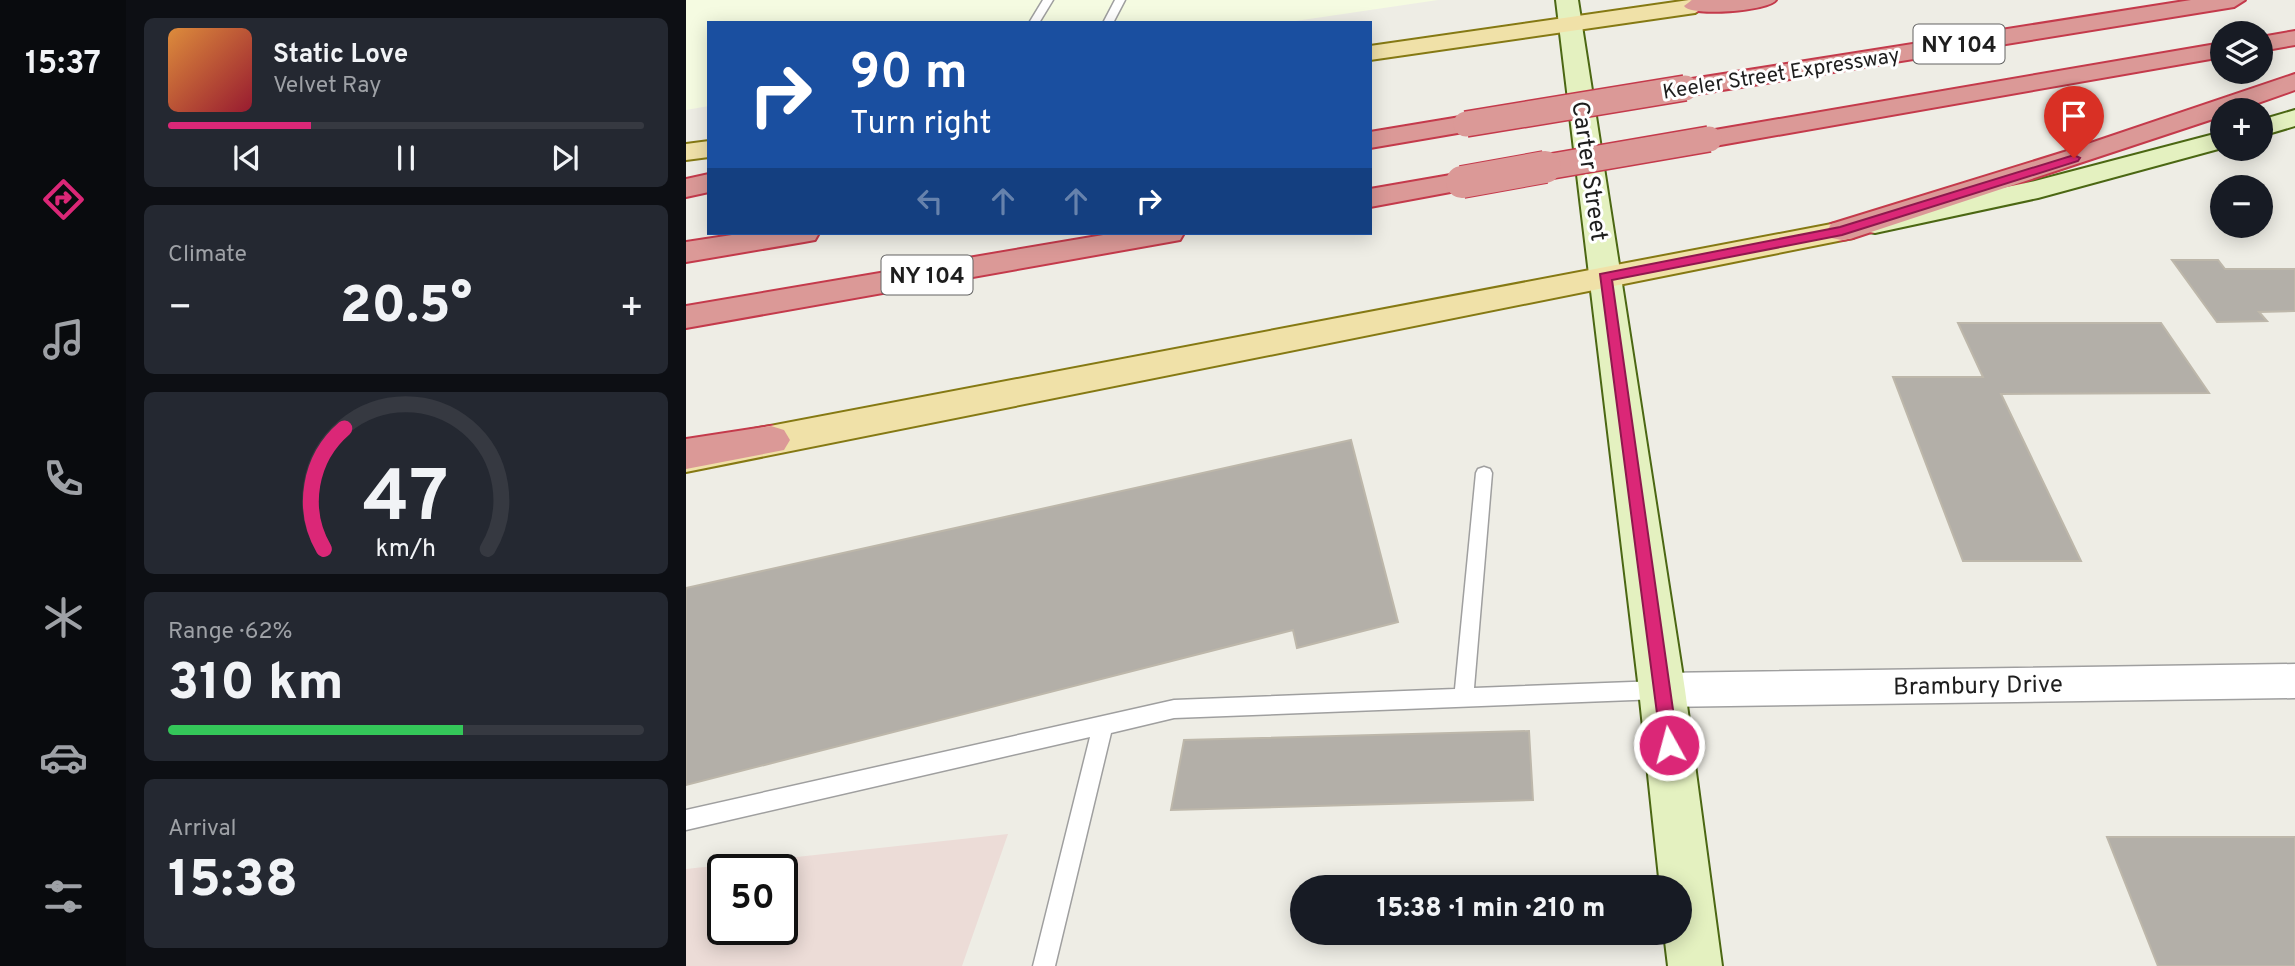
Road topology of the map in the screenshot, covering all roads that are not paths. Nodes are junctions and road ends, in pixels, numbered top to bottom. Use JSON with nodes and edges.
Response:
{"nodes":[{"id":1,"x":1048,"y":0,"type":"edge"},
{"id":2,"x":1120,"y":0,"type":"edge"},
{"id":3,"x":1743,"y":0,"type":"edge"},
{"id":4,"x":1765,"y":0,"type":"edge"},
{"id":5,"x":2234,"y":0,"type":"edge"},
{"id":6,"x":1695,"y":6,"type":"junction"},
{"id":7,"x":1569,"y":12,"type":"edge"},
{"id":8,"x":1035,"y":21,"type":"edge"},
{"id":9,"x":1109,"y":21,"type":"edge"},
{"id":10,"x":2295,"y":38,"type":"edge"},
{"id":11,"x":2273,"y":42,"type":"edge"},
{"id":12,"x":2210,"y":52,"type":"edge"},
{"id":13,"x":1372,"y":53,"type":"edge"},
{"id":14,"x":2295,"y":82,"type":"edge"},
{"id":15,"x":2295,"y":118,"type":"edge"},
{"id":16,"x":2273,"y":124,"type":"edge"},
{"id":17,"x":1372,"y":140,"type":"edge"},
{"id":18,"x":2210,"y":143,"type":"edge"},
{"id":19,"x":707,"y":149,"type":"edge"},
{"id":20,"x":686,"y":152,"type":"edge"},
{"id":21,"x":707,"y":183,"type":"edge"},
{"id":22,"x":686,"y":188,"type":"edge"},
{"id":23,"x":1372,"y":198,"type":"edge"},
{"id":24,"x":1842,"y":231,"type":"junction"},
{"id":25,"x":792,"y":235,"type":"edge"},
{"id":26,"x":1158,"y":235,"type":"edge"},
{"id":27,"x":686,"y":252,"type":"edge"},
{"id":28,"x":1605,"y":277,"type":"junction"},
{"id":29,"x":686,"y":317,"type":"edge"},
{"id":30,"x":686,"y":455,"type":"edge"},
{"id":31,"x":1484,"y":473,"type":"dead end"},
{"id":32,"x":2295,"y":681,"type":"edge"},
{"id":33,"x":1662,"y":690,"type":"junction"},
{"id":34,"x":1464,"y":697,"type":"junction"},
{"id":35,"x":1103,"y":725,"type":"junction"},
{"id":36,"x":686,"y":820,"type":"edge"},
{"id":37,"x":1044,"y":966,"type":"edge"},
{"id":38,"x":1695,"y":966,"type":"edge"}],
"edges":[{"from":1,"to":8,"type":"lane"},
{"from":2,"to":9,"type":"lane"},
{"from":3,"to":6,"type":"main road"},
{"from":4,"to":6,"type":"highway"},
{"from":5,"to":17,"type":"highway","name":"Keeler Street Expressway","number":"NY 104","bridge":true},
{"from":6,"to":7,"type":"main road"},
{"from":7,"to":13,"type":"main road"},
{"from":7,"to":28,"type":"main road","name":"Carter Street"},
{"from":10,"to":11,"type":"highway"},
{"from":12,"to":23,"type":"highway","number":"NY 104","bridge":true},
{"from":14,"to":24,"type":"highway"},
{"from":15,"to":16,"type":"main road"},
{"from":18,"to":24,"type":"main road"},
{"from":19,"to":20,"type":"main road"},
{"from":21,"to":22,"type":"highway"},
{"from":24,"to":28,"type":"main road"},
{"from":25,"to":27,"type":"highway"},
{"from":26,"to":29,"type":"highway","number":"NY 104"},
{"from":28,"to":30,"type":"main road"},
{"from":28,"to":33,"type":"main road","name":"Carter Street"},
{"from":31,"to":34,"type":"lane"},
{"from":32,"to":33,"type":"street","name":"Brambury Drive"},
{"from":33,"to":34,"type":"lane"},
{"from":33,"to":38,"type":"main road","name":"Carter Street"},
{"from":34,"to":35,"type":"lane"},
{"from":35,"to":36,"type":"lane"},
{"from":35,"to":37,"type":"lane"}]}
